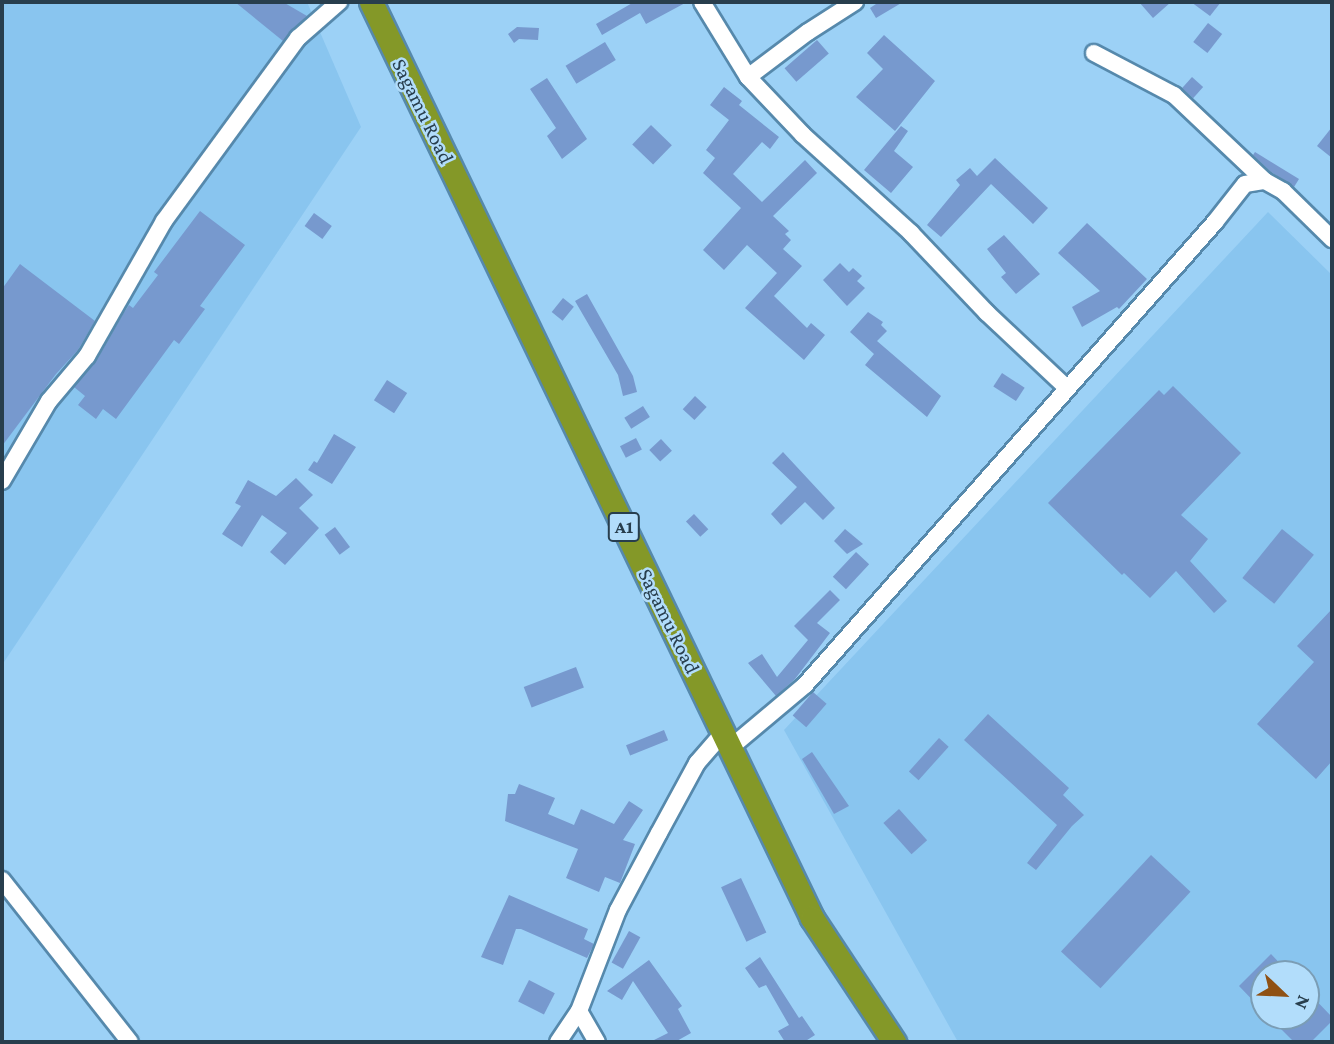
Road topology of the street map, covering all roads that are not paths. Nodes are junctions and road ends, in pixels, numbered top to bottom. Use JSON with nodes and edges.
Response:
{"nodes":[{"id":1,"x":339,"y":2,"type":"edge"},
{"id":2,"x":371,"y":2,"type":"edge"},
{"id":3,"x":702,"y":2,"type":"edge"},
{"id":4,"x":855,"y":2,"type":"edge"},
{"id":5,"x":1094,"y":52,"type":"dead end"},
{"id":6,"x":748,"y":77,"type":"junction"},
{"id":7,"x":1265,"y":181,"type":"junction"},
{"id":8,"x":1332,"y":239,"type":"edge"},
{"id":9,"x":1067,"y":388,"type":"junction"},
{"id":10,"x":2,"y":481,"type":"edge"},
{"id":11,"x":727,"y":741,"type":"junction"},
{"id":12,"x":2,"y":880,"type":"edge"},
{"id":13,"x":579,"y":1011,"type":"junction"},
{"id":14,"x":131,"y":1042,"type":"edge"},
{"id":15,"x":558,"y":1042,"type":"edge"},
{"id":16,"x":597,"y":1042,"type":"edge"},
{"id":17,"x":894,"y":1042,"type":"edge"}],
"edges":[{"from":1,"to":10,"type":"street"},
{"from":2,"to":11,"type":"highway","name":"Sagamu Road","number":"A1"},
{"from":3,"to":6,"type":"street"},
{"from":4,"to":6,"type":"street"},
{"from":5,"to":7,"type":"street"},
{"from":6,"to":9,"type":"street"},
{"from":7,"to":8,"type":"street"},
{"from":7,"to":9,"type":"street"},
{"from":9,"to":11,"type":"street"},
{"from":11,"to":13,"type":"street"},
{"from":11,"to":17,"type":"highway","name":"Sagamu Road","number":"A1"},
{"from":12,"to":14,"type":"street"},
{"from":13,"to":15,"type":"street"},
{"from":13,"to":16,"type":"street"}]}
